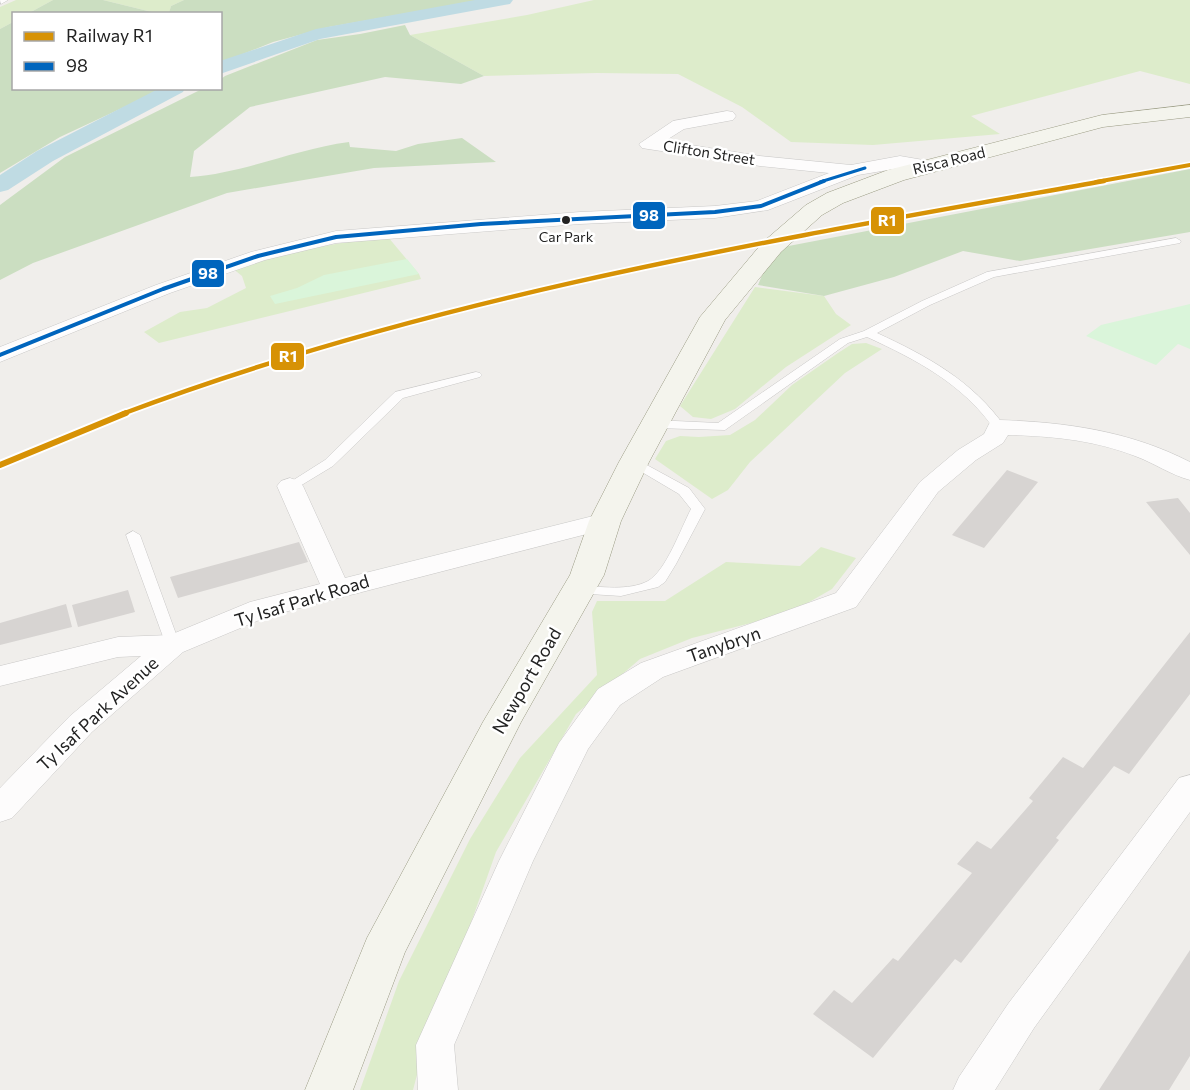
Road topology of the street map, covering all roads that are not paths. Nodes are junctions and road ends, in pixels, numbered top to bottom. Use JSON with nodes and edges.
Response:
{"nodes":[{"id":1,"x":1190,"y":111,"type":"edge"},
{"id":2,"x":727,"y":116,"type":"dead end"},
{"id":3,"x":928,"y":166,"type":"junction"},
{"id":4,"x":855,"y":170,"type":"junction"},
{"id":5,"x":1176,"y":242,"type":"dead end"},
{"id":6,"x":741,"y":282,"type":"joint"},
{"id":7,"x":868,"y":333,"type":"junction"},
{"id":8,"x":0,"y":355,"type":"edge"},
{"id":9,"x":476,"y":375,"type":"dead end"},
{"id":10,"x":654,"y":424,"type":"junction"},
{"id":11,"x":999,"y":427,"type":"junction"},
{"id":12,"x":634,"y":462,"type":"junction"},
{"id":13,"x":1190,"y":472,"type":"edge"},
{"id":14,"x":290,"y":486,"type":"joint"},
{"id":15,"x":605,"y":521,"type":"junction"},
{"id":16,"x":133,"y":535,"type":"dead end"},
{"id":17,"x":336,"y":588,"type":"junction"},
{"id":18,"x":579,"y":590,"type":"junction"},
{"id":19,"x":173,"y":645,"type":"junction"},
{"id":20,"x":0,"y":676,"type":"edge"},
{"id":21,"x":1190,"y":787,"type":"edge"},
{"id":22,"x":0,"y":809,"type":"edge"},
{"id":23,"x":328,"y":1090,"type":"edge"},
{"id":24,"x":438,"y":1090,"type":"edge"},
{"id":25,"x":973,"y":1090,"type":"edge"}],
"edges":[{"from":1,"to":3,"type":"main road","name":"Risca Road"},
{"from":2,"to":4,"type":"street","name":"Clifton Street"},
{"from":3,"to":4,"type":"street"},
{"from":3,"to":6,"type":"main road","name":"Risca Road"},
{"from":4,"to":8,"type":"street"},
{"from":5,"to":7,"type":"lane"},
{"from":6,"to":10,"type":"main road","name":"Newport Road"},
{"from":7,"to":10,"type":"lane"},
{"from":7,"to":11,"type":"lane"},
{"from":9,"to":14,"type":"lane"},
{"from":10,"to":12,"type":"main road","name":"Newport Road"},
{"from":11,"to":13,"type":"street"},
{"from":11,"to":24,"type":"street","name":"Tanybryn"},
{"from":12,"to":15,"type":"main road","name":"Newport Road"},
{"from":12,"to":18,"type":"lane"},
{"from":14,"to":17,"type":"street"},
{"from":15,"to":17,"type":"street","name":"Ty Isaf Park Road"},
{"from":15,"to":18,"type":"main road","name":"Newport Road"},
{"from":16,"to":19,"type":"lane"},
{"from":17,"to":19,"type":"street","name":"Ty Isaf Park Road"},
{"from":18,"to":23,"type":"main road","name":"Newport Road"},
{"from":19,"to":20,"type":"street","name":"Ty Isaf Park Road"},
{"from":19,"to":22,"type":"street","name":"Ty Isaf Park Avenue"},
{"from":21,"to":25,"type":"street"}]}
